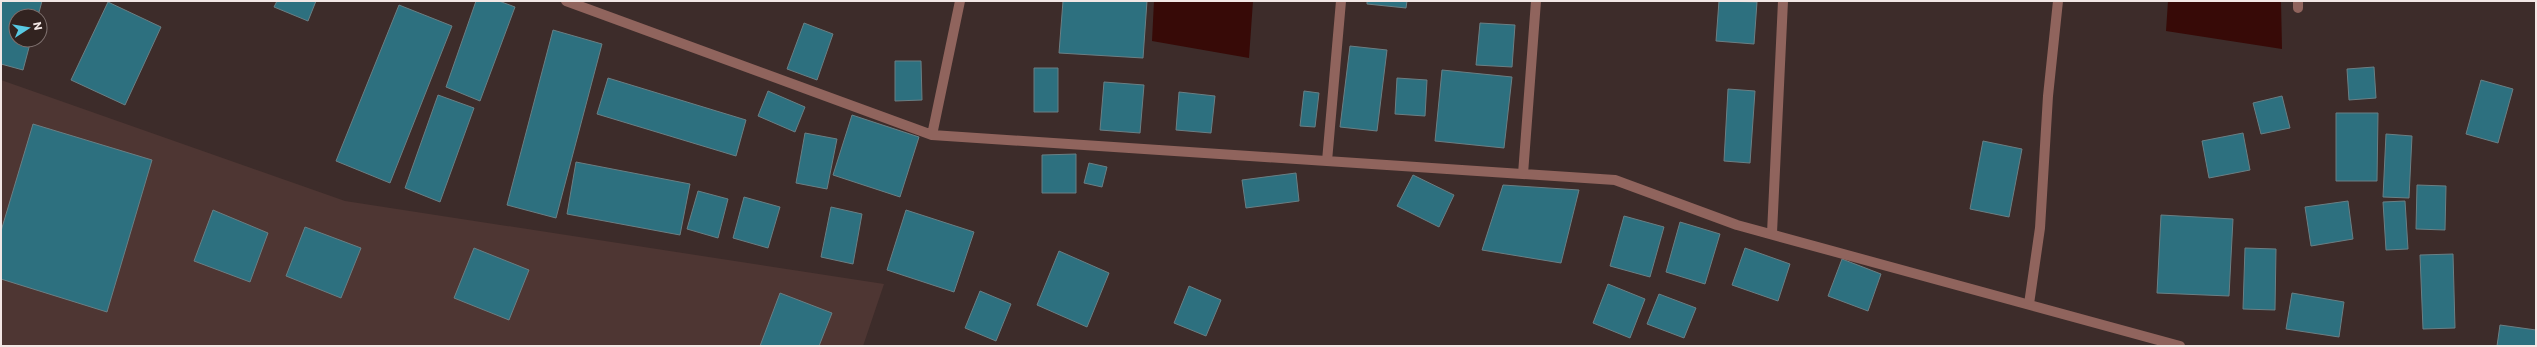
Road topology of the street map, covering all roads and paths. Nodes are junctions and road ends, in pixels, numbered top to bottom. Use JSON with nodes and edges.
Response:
{"nodes":[{"id":1,"x":566,"y":1,"type":"edge"},
{"id":2,"x":960,"y":1,"type":"edge"},
{"id":3,"x":1341,"y":1,"type":"edge"},
{"id":4,"x":1536,"y":1,"type":"edge"},
{"id":5,"x":1783,"y":1,"type":"edge"},
{"id":6,"x":2058,"y":1,"type":"edge"},
{"id":7,"x":932,"y":135,"type":"junction"},
{"id":8,"x":1327,"y":161,"type":"junction"},
{"id":9,"x":1523,"y":174,"type":"junction"},
{"id":10,"x":1772,"y":233,"type":"junction"},
{"id":11,"x":2029,"y":304,"type":"junction"},
{"id":12,"x":2180,"y":346,"type":"edge"}],
"edges":[{"from":1,"to":7,"type":"street"},
{"from":2,"to":7,"type":"street"},
{"from":3,"to":8,"type":"street"},
{"from":4,"to":9,"type":"street"},
{"from":5,"to":10,"type":"street"},
{"from":6,"to":11,"type":"street"},
{"from":7,"to":8,"type":"street"},
{"from":8,"to":9,"type":"street"},
{"from":9,"to":10,"type":"street"},
{"from":10,"to":11,"type":"street"},
{"from":11,"to":12,"type":"street"}]}
